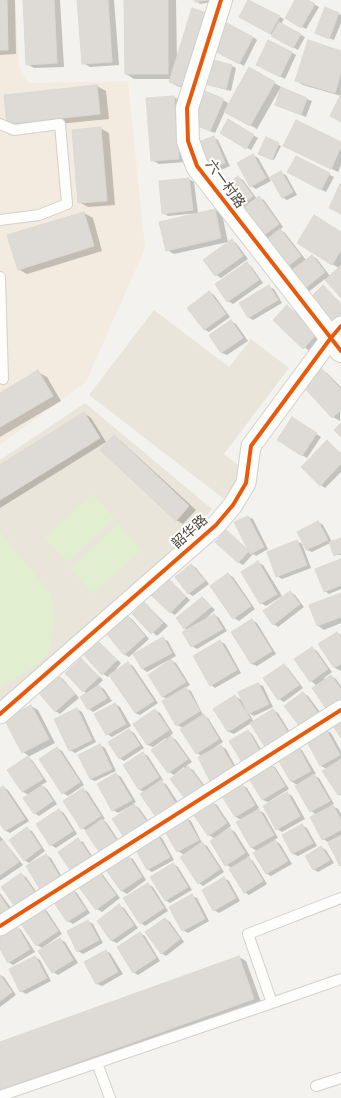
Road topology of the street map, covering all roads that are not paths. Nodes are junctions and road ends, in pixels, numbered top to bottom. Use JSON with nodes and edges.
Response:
{"nodes":[{"id":1,"x":221,"y":0,"type":"edge"},
{"id":2,"x":0,"y":124,"type":"edge"},
{"id":3,"x":0,"y":220,"type":"edge"},
{"id":4,"x":0,"y":277,"type":"edge"},
{"id":5,"x":337,"y":339,"type":"edge"},
{"id":6,"x":3,"y":379,"type":"dead end"},
{"id":7,"x":341,"y":710,"type":"edge"},
{"id":8,"x":0,"y":714,"type":"edge"},
{"id":9,"x":341,"y":898,"type":"edge"},
{"id":10,"x":0,"y":926,"type":"edge"},
{"id":11,"x":341,"y":979,"type":"edge"},
{"id":12,"x":272,"y":1003,"type":"junction"},
{"id":13,"x":97,"y":1063,"type":"junction"},
{"id":14,"x":341,"y":1078,"type":"edge"},
{"id":15,"x":316,"y":1086,"type":"dead end"},
{"id":16,"x":0,"y":1096,"type":"edge"},
{"id":17,"x":110,"y":1098,"type":"edge"}],
"edges":[{"from":1,"to":5,"type":"street","name":"六一村路"},
{"from":2,"to":3,"type":"lane"},
{"from":4,"to":6,"type":"lane"},
{"from":5,"to":8,"type":"street","name":"韶华路"},
{"from":7,"to":10,"type":"street"},
{"from":9,"to":12,"type":"lane"},
{"from":11,"to":12,"type":"lane"},
{"from":12,"to":13,"type":"lane"},
{"from":13,"to":16,"type":"lane"},
{"from":13,"to":17,"type":"lane"},
{"from":14,"to":15,"type":"lane"}]}
